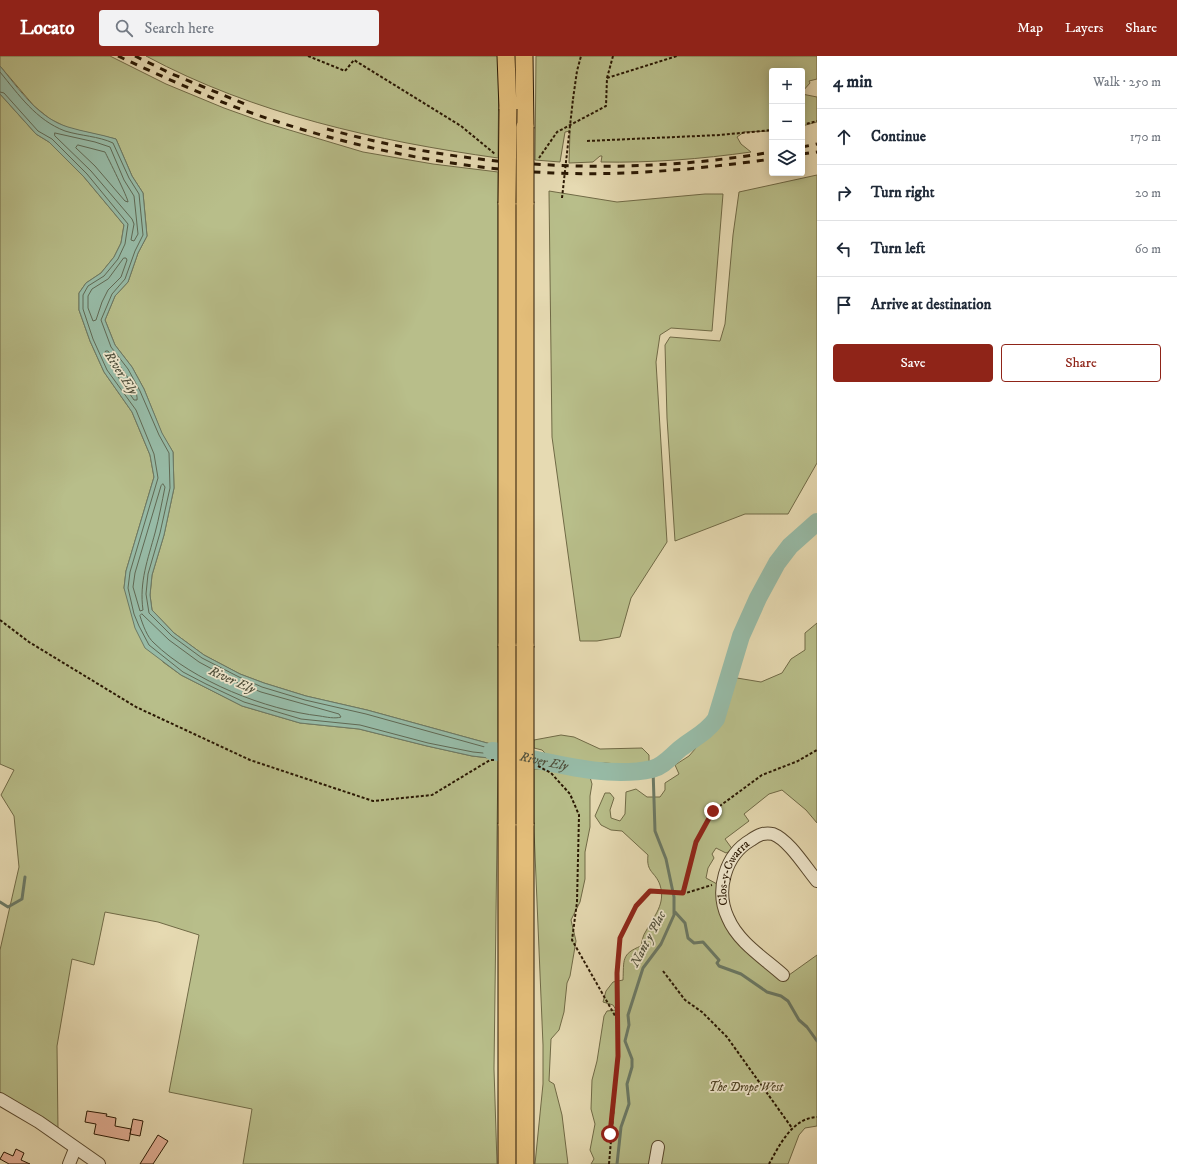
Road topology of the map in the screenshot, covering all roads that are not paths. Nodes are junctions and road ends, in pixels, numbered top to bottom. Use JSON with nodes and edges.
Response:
{"nodes":[{"id":1,"x":506,"y":56,"type":"edge"},
{"id":2,"x":524,"y":58,"type":"edge"},
{"id":3,"x":817,"y":881,"type":"edge"},
{"id":4,"x":783,"y":975,"type":"dead end"},
{"id":5,"x":0,"y":1099,"type":"edge"},
{"id":6,"x":658,"y":1147,"type":"dead end"},
{"id":7,"x":75,"y":1149,"type":"junction"},
{"id":8,"x":69,"y":1164,"type":"edge"},
{"id":9,"x":99,"y":1164,"type":"edge"},
{"id":10,"x":507,"y":1164,"type":"edge"},
{"id":11,"x":525,"y":1164,"type":"edge"},
{"id":12,"x":655,"y":1164,"type":"edge"}],
"edges":[{"from":1,"to":10,"type":"highway","bridge":true},
{"from":2,"to":11,"type":"highway","bridge":true},
{"from":3,"to":4,"type":"street","name":"Clos-y-Cwarra"},
{"from":5,"to":7,"type":"street"},
{"from":6,"to":12,"type":"street"},
{"from":7,"to":8,"type":"street"},
{"from":7,"to":9,"type":"street"}]}
